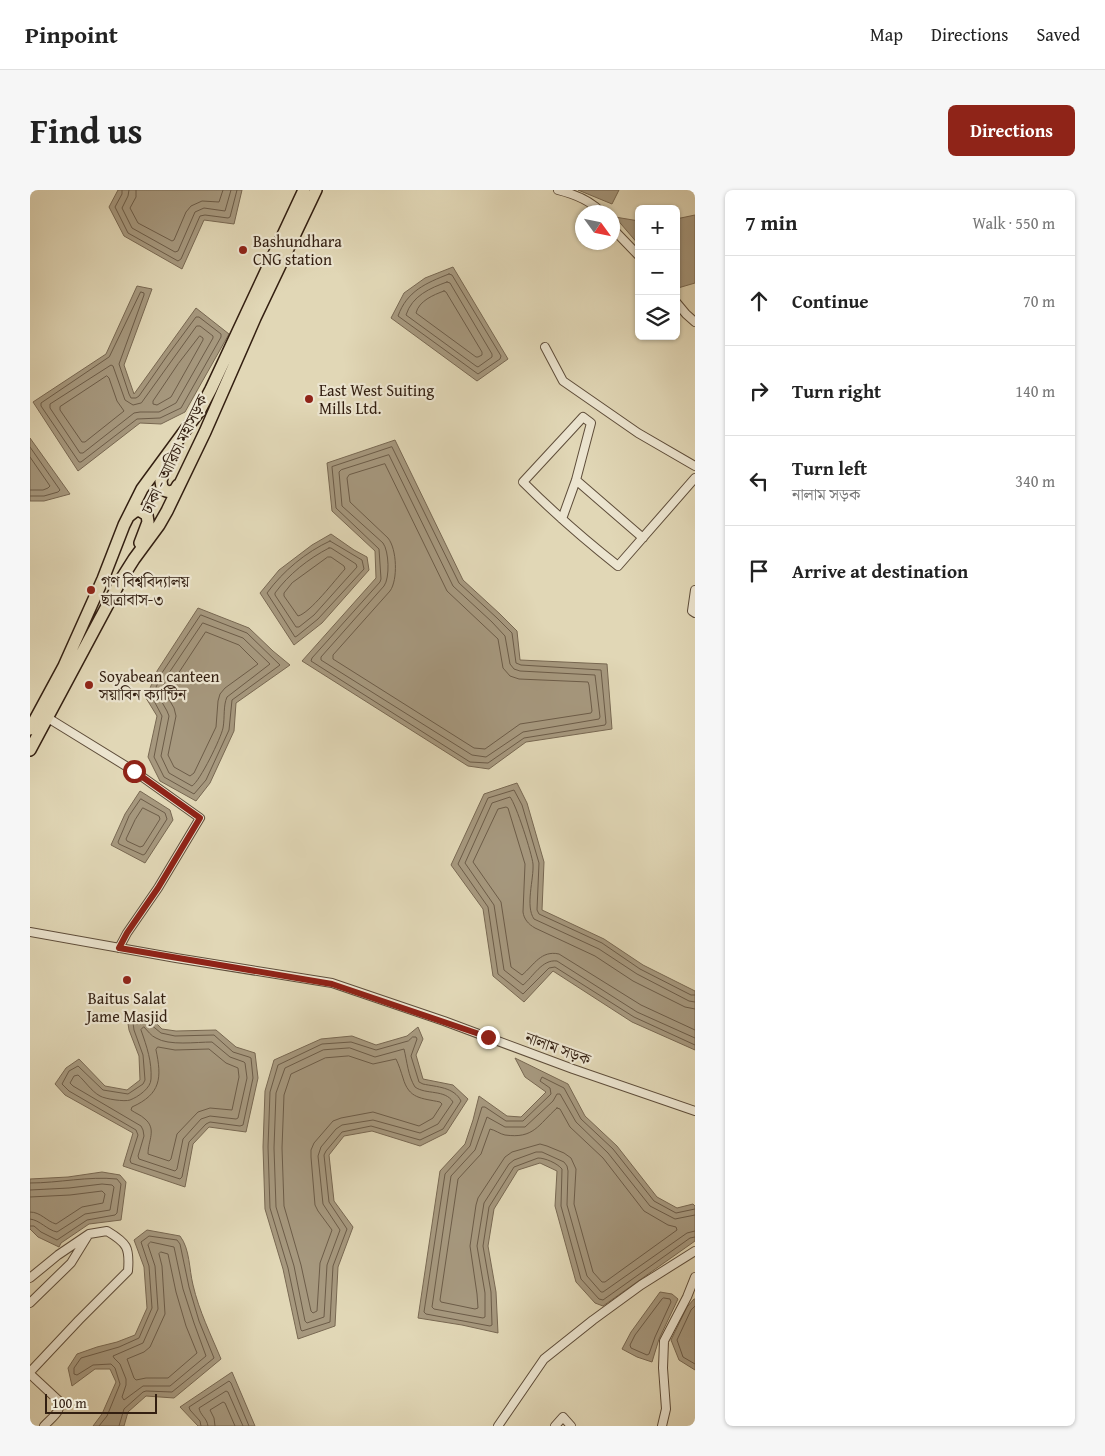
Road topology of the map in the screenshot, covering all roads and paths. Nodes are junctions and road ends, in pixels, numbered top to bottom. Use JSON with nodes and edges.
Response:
{"nodes":[{"id":1,"x":304,"y":190,"type":"edge"},
{"id":2,"x":316,"y":190,"type":"edge"},
{"id":3,"x":558,"y":190,"type":"edge"},
{"id":4,"x":593,"y":205,"type":"edge"},
{"id":5,"x":620,"y":236,"type":"edge"},
{"id":6,"x":635,"y":252,"type":"edge"},
{"id":7,"x":680,"y":307,"type":"edge"},
{"id":8,"x":695,"y":322,"type":"edge"},
{"id":9,"x":545,"y":347,"type":"dead end"},
{"id":10,"x":173,"y":446,"type":"junction"},
{"id":11,"x":695,"y":466,"type":"edge"},
{"id":12,"x":695,"y":478,"type":"edge"},
{"id":13,"x":576,"y":480,"type":"junction"},
{"id":14,"x":181,"y":482,"type":"junction"},
{"id":15,"x":129,"y":516,"type":"junction"},
{"id":16,"x":562,"y":519,"type":"junction"},
{"id":17,"x":642,"y":538,"type":"junction"},
{"id":18,"x":134,"y":559,"type":"junction"},
{"id":19,"x":695,"y":590,"type":"edge"},
{"id":20,"x":695,"y":613,"type":"edge"},
{"id":21,"x":48,"y":718,"type":"junction"},
{"id":22,"x":30,"y":729,"type":"edge"},
{"id":23,"x":30,"y":750,"type":"edge"},
{"id":24,"x":30,"y":932,"type":"edge"},
{"id":25,"x":119,"y":948,"type":"junction"},
{"id":26,"x":695,"y":1111,"type":"edge"},
{"id":27,"x":89,"y":1234,"type":"junction"},
{"id":28,"x":695,"y":1251,"type":"edge"},
{"id":29,"x":695,"y":1277,"type":"edge"},
{"id":30,"x":30,"y":1278,"type":"edge"},
{"id":31,"x":30,"y":1303,"type":"edge"},
{"id":32,"x":30,"y":1373,"type":"edge"},
{"id":33,"x":44,"y":1426,"type":"edge"},
{"id":34,"x":498,"y":1426,"type":"edge"},
{"id":35,"x":555,"y":1426,"type":"edge"},
{"id":36,"x":571,"y":1426,"type":"edge"},
{"id":37,"x":662,"y":1426,"type":"edge"}],
"edges":[{"from":1,"to":10,"type":"highway"},
{"from":2,"to":14,"type":"highway","name":"ঢাকা - আরিচা মহাসড়ক"},
{"from":3,"to":4,"type":"street"},
{"from":5,"to":6,"type":"street"},
{"from":7,"to":8,"type":"street"},
{"from":9,"to":11,"type":"street"},
{"from":10,"to":14,"type":"highway"},
{"from":10,"to":15,"type":"highway"},
{"from":12,"to":17,"type":"street"},
{"from":13,"to":16,"type":"street"},
{"from":13,"to":16,"type":"street"},
{"from":13,"to":17,"type":"street"},
{"from":14,"to":18,"type":"highway","name":"ঢাকা - আরিচা মহাসড়ক"},
{"from":15,"to":18,"type":"highway"},
{"from":15,"to":22,"type":"highway"},
{"from":16,"to":17,"type":"street"},
{"from":18,"to":21,"type":"highway","name":"ঢাকা - আরিচা মহাসড়ক"},
{"from":19,"to":20,"type":"street"},
{"from":21,"to":23,"type":"highway","name":"ঢাকা - আরিচা মহাসড়ক"},
{"from":21,"to":25,"type":"street"},
{"from":24,"to":25,"type":"street","name":"নালাম সড়ক"},
{"from":25,"to":26,"type":"street","name":"নালাম সড়ক"},
{"from":27,"to":30,"type":"street"},
{"from":27,"to":31,"type":"street"},
{"from":27,"to":32,"type":"street"},
{"from":28,"to":34,"type":"street"},
{"from":29,"to":37,"type":"street"},
{"from":32,"to":33,"type":"street"},
{"from":35,"to":36,"type":"street"}]}
